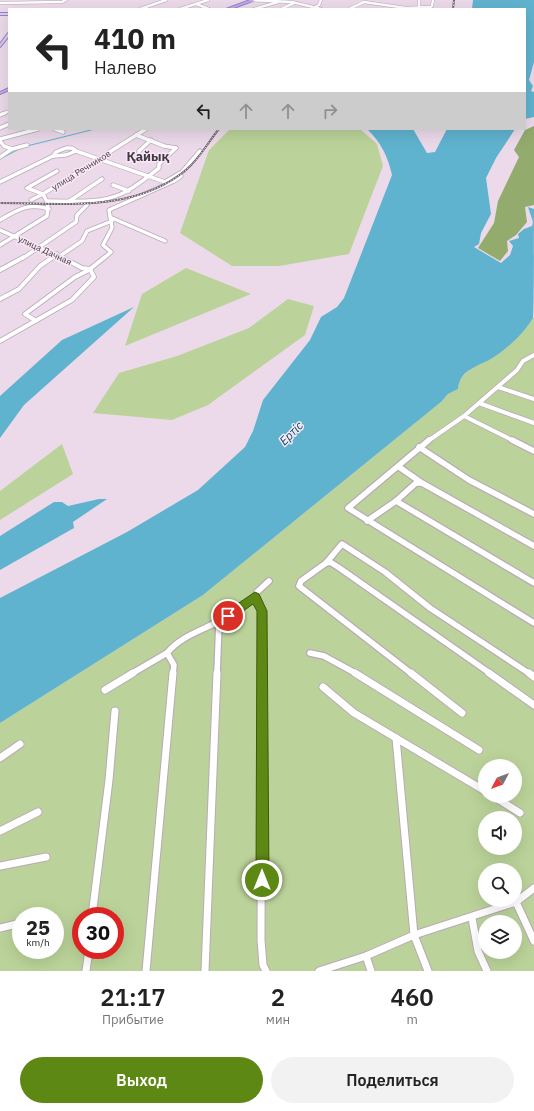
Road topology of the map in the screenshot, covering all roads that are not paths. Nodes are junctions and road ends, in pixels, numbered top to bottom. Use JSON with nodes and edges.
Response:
{"nodes":[{"id":1,"x":66,"y":0,"type":"edge"},
{"id":2,"x":166,"y":0,"type":"edge"},
{"id":3,"x":208,"y":0,"type":"edge"},
{"id":4,"x":252,"y":0,"type":"edge"},
{"id":5,"x":321,"y":0,"type":"edge"},
{"id":6,"x":370,"y":0,"type":"edge"},
{"id":7,"x":420,"y":0,"type":"edge"},
{"id":8,"x":433,"y":0,"type":"edge"},
{"id":9,"x":279,"y":1,"type":"junction"},
{"id":10,"x":364,"y":1,"type":"edge"},
{"id":11,"x":294,"y":2,"type":"edge"},
{"id":12,"x":0,"y":3,"type":"edge"},
{"id":13,"x":196,"y":4,"type":"junction"},
{"id":14,"x":305,"y":4,"type":"junction"},
{"id":15,"x":315,"y":7,"type":"junction"},
{"id":16,"x":143,"y":8,"type":"edge"},
{"id":17,"x":183,"y":8,"type":"edge"},
{"id":18,"x":206,"y":8,"type":"edge"},
{"id":19,"x":231,"y":8,"type":"edge"},
{"id":20,"x":257,"y":8,"type":"edge"},
{"id":21,"x":283,"y":8,"type":"edge"},
{"id":22,"x":306,"y":8,"type":"edge"},
{"id":23,"x":318,"y":8,"type":"edge"},
{"id":24,"x":350,"y":8,"type":"edge"},
{"id":25,"x":397,"y":8,"type":"edge"},
{"id":26,"x":419,"y":8,"type":"edge"},
{"id":27,"x":429,"y":8,"type":"edge"},
{"id":28,"x":8,"y":36,"type":"edge"},
{"id":29,"x":0,"y":46,"type":"edge"},
{"id":30,"x":35,"y":130,"type":"edge"},
{"id":31,"x":58,"y":130,"type":"edge"},
{"id":32,"x":144,"y":130,"type":"edge"},
{"id":33,"x":63,"y":132,"type":"dead end"},
{"id":34,"x":136,"y":135,"type":"junction"},
{"id":35,"x":0,"y":140,"type":"edge"},
{"id":36,"x":151,"y":140,"type":"junction"},
{"id":37,"x":27,"y":145,"type":"dead end"},
{"id":38,"x":12,"y":149,"type":"junction"},
{"id":39,"x":76,"y":151,"type":"junction"},
{"id":40,"x":200,"y":151,"type":"dead end"},
{"id":41,"x":0,"y":156,"type":"edge"},
{"id":42,"x":52,"y":156,"type":"junction"},
{"id":43,"x":98,"y":159,"type":"junction"},
{"id":44,"x":136,"y":159,"type":"dead end"},
{"id":45,"x":57,"y":171,"type":"dead end"},
{"id":46,"x":148,"y":176,"type":"junction"},
{"id":47,"x":181,"y":176,"type":"dead end"},
{"id":48,"x":102,"y":179,"type":"dead end"},
{"id":49,"x":0,"y":182,"type":"edge"},
{"id":50,"x":113,"y":185,"type":"dead end"},
{"id":51,"x":23,"y":187,"type":"dead end"},
{"id":52,"x":27,"y":188,"type":"junction"},
{"id":53,"x":129,"y":191,"type":"junction"},
{"id":54,"x":43,"y":194,"type":"junction"},
{"id":55,"x":31,"y":200,"type":"dead end"},
{"id":56,"x":48,"y":201,"type":"junction"},
{"id":57,"x":68,"y":202,"type":"junction"},
{"id":58,"x":87,"y":205,"type":"dead end"},
{"id":59,"x":49,"y":209,"type":"junction"},
{"id":60,"x":0,"y":220,"type":"edge"},
{"id":61,"x":112,"y":220,"type":"junction"},
{"id":62,"x":0,"y":230,"type":"edge"},
{"id":63,"x":15,"y":236,"type":"junction"},
{"id":64,"x":165,"y":241,"type":"dead end"},
{"id":65,"x":0,"y":245,"type":"edge"},
{"id":66,"x":39,"y":247,"type":"junction"},
{"id":67,"x":59,"y":255,"type":"junction"},
{"id":68,"x":0,"y":270,"type":"edge"},
{"id":69,"x":90,"y":270,"type":"junction"},
{"id":70,"x":0,"y":299,"type":"edge"},
{"id":71,"x":36,"y":321,"type":"junction"},
{"id":72,"x":0,"y":341,"type":"edge"},
{"id":73,"x":534,"y":355,"type":"edge"},
{"id":74,"x":498,"y":387,"type":"junction"},
{"id":75,"x":534,"y":399,"type":"edge"},
{"id":76,"x":479,"y":403,"type":"junction"},
{"id":77,"x":464,"y":416,"type":"junction"},
{"id":78,"x":534,"y":423,"type":"edge"},
{"id":79,"x":419,"y":447,"type":"junction"},
{"id":80,"x":534,"y":451,"type":"edge"},
{"id":81,"x":399,"y":467,"type":"junction"},
{"id":82,"x":422,"y":484,"type":"junction"},
{"id":83,"x":396,"y":501,"type":"junction"},
{"id":84,"x":534,"y":514,"type":"edge"},
{"id":85,"x":368,"y":521,"type":"junction"},
{"id":86,"x":534,"y":546,"type":"edge"},
{"id":87,"x":326,"y":563,"type":"junction"},
{"id":88,"x":269,"y":581,"type":"dead end"},
{"id":89,"x":534,"y":583,"type":"edge"},
{"id":90,"x":255,"y":597,"type":"junction"},
{"id":91,"x":219,"y":621,"type":"junction"},
{"id":92,"x":534,"y":623,"type":"edge"},
{"id":93,"x":167,"y":653,"type":"junction"},
{"id":94,"x":310,"y":653,"type":"dead end"},
{"id":95,"x":534,"y":676,"type":"edge"},
{"id":96,"x":323,"y":687,"type":"dead end"},
{"id":97,"x":106,"y":690,"type":"dead end"},
{"id":98,"x":534,"y":705,"type":"edge"},
{"id":99,"x":115,"y":711,"type":"dead end"},
{"id":100,"x":462,"y":713,"type":"dead end"},
{"id":101,"x":396,"y":738,"type":"junction"},
{"id":102,"x":20,"y":744,"type":"dead end"},
{"id":103,"x":479,"y":750,"type":"dead end"},
{"id":104,"x":0,"y":758,"type":"edge"},
{"id":105,"x":478,"y":787,"type":"edge"},
{"id":106,"x":505,"y":803,"type":"edge"},
{"id":107,"x":518,"y":811,"type":"edge"},
{"id":108,"x":38,"y":812,"type":"dead end"},
{"id":109,"x":0,"y":831,"type":"edge"},
{"id":110,"x":46,"y":857,"type":"dead end"},
{"id":111,"x":0,"y":866,"type":"edge"},
{"id":112,"x":534,"y":888,"type":"edge"},
{"id":113,"x":522,"y":897,"type":"edge"},
{"id":114,"x":93,"y":907,"type":"edge"},
{"id":115,"x":502,"y":907,"type":"edge"},
{"id":116,"x":518,"y":907,"type":"edge"},
{"id":117,"x":472,"y":918,"type":"junction"},
{"id":118,"x":12,"y":925,"type":"edge"},
{"id":119,"x":0,"y":928,"type":"edge"},
{"id":120,"x":414,"y":935,"type":"junction"},
{"id":121,"x":534,"y":941,"type":"edge"},
{"id":122,"x":366,"y":956,"type":"junction"},
{"id":123,"x":88,"y":959,"type":"edge"},
{"id":124,"x":86,"y":971,"type":"edge"},
{"id":125,"x":146,"y":971,"type":"edge"},
{"id":126,"x":205,"y":971,"type":"edge"},
{"id":127,"x":266,"y":971,"type":"edge"},
{"id":128,"x":319,"y":971,"type":"edge"},
{"id":129,"x":371,"y":971,"type":"edge"},
{"id":130,"x":428,"y":971,"type":"edge"},
{"id":131,"x":487,"y":971,"type":"edge"}],
"edges":[{"from":1,"to":12,"type":"street"},
{"from":2,"to":16,"type":"street"},
{"from":3,"to":13,"type":"street"},
{"from":4,"to":9,"type":"street"},
{"from":4,"to":19,"type":"highway"},
{"from":5,"to":15,"type":"street"},
{"from":6,"to":10,"type":"street"},
{"from":7,"to":26,"type":"street"},
{"from":8,"to":27,"type":"street"},
{"from":9,"to":11,"type":"street"},
{"from":9,"to":20,"type":"street"},
{"from":10,"to":24,"type":"street"},
{"from":10,"to":25,"type":"street"},
{"from":11,"to":14,"type":"street"},
{"from":11,"to":21,"type":"street"},
{"from":13,"to":17,"type":"street"},
{"from":13,"to":18,"type":"street"},
{"from":14,"to":15,"type":"street"},
{"from":14,"to":22,"type":"street"},
{"from":15,"to":23,"type":"street"},
{"from":25,"to":26,"type":"street"},
{"from":26,"to":27,"type":"street"},
{"from":28,"to":29,"type":"main road"},
{"from":30,"to":35,"type":"street"},
{"from":31,"to":33,"type":"street"},
{"from":32,"to":34,"type":"street","name":"улица Речников"},
{"from":34,"to":36,"type":"street"},
{"from":34,"to":43,"type":"street","name":"улица Речников"},
{"from":35,"to":38,"type":"street"},
{"from":36,"to":44,"type":"street"},
{"from":36,"to":46,"type":"street"},
{"from":37,"to":38,"type":"street"},
{"from":38,"to":41,"type":"street"},
{"from":39,"to":42,"type":"street"},
{"from":39,"to":42,"type":"street"},
{"from":39,"to":43,"type":"street"},
{"from":40,"to":46,"type":"street"},
{"from":42,"to":49,"type":"street"},
{"from":43,"to":46,"type":"street"},
{"from":43,"to":54,"type":"street","name":"улица Речников"},
{"from":45,"to":52,"type":"street"},
{"from":46,"to":53,"type":"street"},
{"from":47,"to":61,"type":"street"},
{"from":48,"to":57,"type":"street"},
{"from":50,"to":53,"type":"street"},
{"from":51,"to":52,"type":"street"},
{"from":52,"to":54,"type":"street"},
{"from":53,"to":57,"type":"street"},
{"from":54,"to":55,"type":"street"},
{"from":54,"to":56,"type":"street","name":"улица Речников"},
{"from":56,"to":57,"type":"street"},
{"from":56,"to":59,"type":"street"},
{"from":58,"to":66,"type":"street"},
{"from":59,"to":60,"type":"street"},
{"from":59,"to":63,"type":"street"},
{"from":61,"to":64,"type":"street"},
{"from":61,"to":67,"type":"street"},
{"from":61,"to":69,"type":"street"},
{"from":62,"to":63,"type":"street","name":"улица Дачная"},
{"from":63,"to":65,"type":"street"},
{"from":63,"to":66,"type":"street","name":"улица Дачная"},
{"from":66,"to":67,"type":"street","name":"улица Дачная"},
{"from":66,"to":68,"type":"street"},
{"from":67,"to":69,"type":"street","name":"улица Дачная"},
{"from":67,"to":70,"type":"street"},
{"from":69,"to":71,"type":"street"},
{"from":69,"to":71,"type":"street"},
{"from":71,"to":72,"type":"street"},
{"from":73,"to":74,"type":"street"},
{"from":74,"to":75,"type":"street"},
{"from":74,"to":76,"type":"street"},
{"from":76,"to":77,"type":"street"},
{"from":76,"to":78,"type":"street"},
{"from":77,"to":79,"type":"street"},
{"from":77,"to":80,"type":"street"},
{"from":79,"to":81,"type":"street"},
{"from":79,"to":84,"type":"street"},
{"from":81,"to":82,"type":"street"},
{"from":81,"to":85,"type":"street"},
{"from":82,"to":83,"type":"street"},
{"from":82,"to":86,"type":"street"},
{"from":83,"to":85,"type":"street"},
{"from":83,"to":89,"type":"street"},
{"from":85,"to":92,"type":"street"},
{"from":87,"to":95,"type":"street"},
{"from":87,"to":98,"type":"street"},
{"from":87,"to":100,"type":"street"},
{"from":88,"to":90,"type":"street"},
{"from":90,"to":91,"type":"street"},
{"from":90,"to":127,"type":"street"},
{"from":91,"to":93,"type":"street"},
{"from":91,"to":126,"type":"street"},
{"from":93,"to":97,"type":"street"},
{"from":93,"to":125,"type":"street"},
{"from":94,"to":103,"type":"street"},
{"from":96,"to":101,"type":"street"},
{"from":99,"to":114,"type":"street"},
{"from":101,"to":105,"type":"street"},
{"from":101,"to":120,"type":"street"},
{"from":102,"to":104,"type":"street"},
{"from":106,"to":107,"type":"street"},
{"from":108,"to":109,"type":"street"},
{"from":110,"to":111,"type":"street"},
{"from":112,"to":113,"type":"street"},
{"from":115,"to":117,"type":"street"},
{"from":116,"to":121,"type":"street"},
{"from":117,"to":120,"type":"street"},
{"from":117,"to":131,"type":"street"},
{"from":118,"to":119,"type":"street"},
{"from":120,"to":122,"type":"street"},
{"from":120,"to":130,"type":"street"},
{"from":122,"to":128,"type":"street"},
{"from":122,"to":129,"type":"street"},
{"from":123,"to":124,"type":"street"}]}
